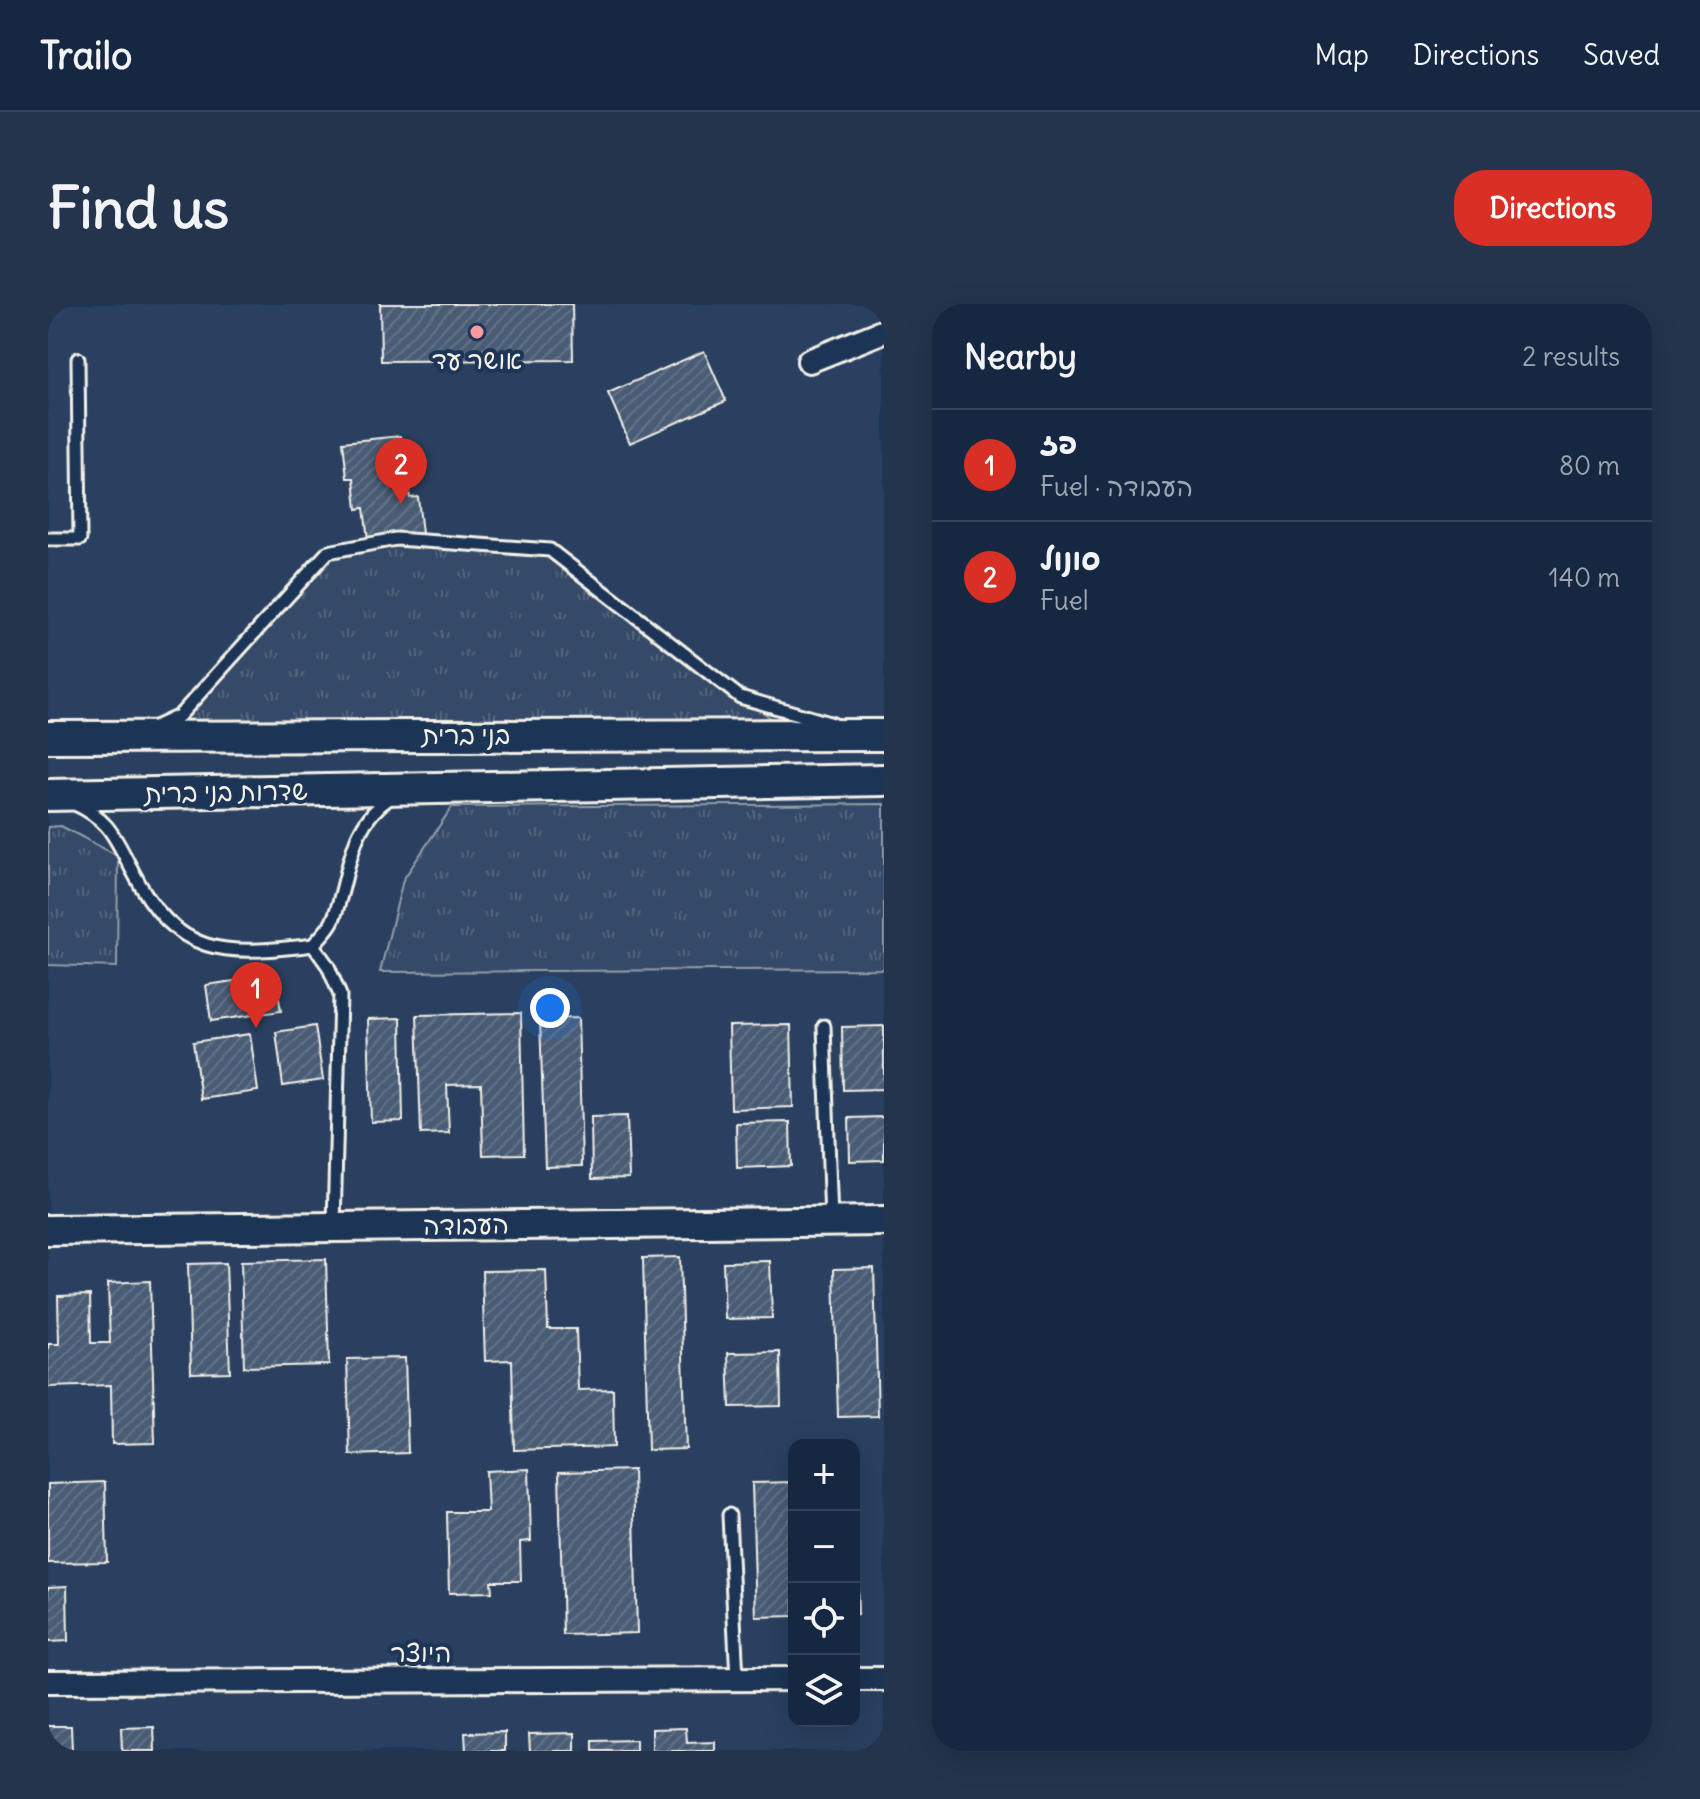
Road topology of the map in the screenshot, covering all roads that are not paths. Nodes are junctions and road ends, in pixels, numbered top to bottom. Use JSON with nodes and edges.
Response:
{"nodes":[{"id":1,"x":884,"y":331,"type":"edge"},
{"id":2,"x":78,"y":359,"type":"dead end"},
{"id":3,"x":809,"y":361,"type":"dead end"},
{"id":4,"x":48,"y":539,"type":"edge"},
{"id":5,"x":876,"y":735,"type":"edge"},
{"id":6,"x":48,"y":737,"type":"edge"},
{"id":7,"x":133,"y":737,"type":"junction"},
{"id":8,"x":884,"y":780,"type":"edge"},
{"id":9,"x":403,"y":789,"type":"junction"},
{"id":10,"x":51,"y":795,"type":"edge"},
{"id":11,"x":313,"y":945,"type":"junction"},
{"id":12,"x":824,"y":1026,"type":"dead end"},
{"id":13,"x":884,"y":1221,"type":"edge"},
{"id":14,"x":831,"y":1222,"type":"junction"},
{"id":15,"x":334,"y":1227,"type":"junction"},
{"id":16,"x":48,"y":1230,"type":"edge"},
{"id":17,"x":729,"y":1515,"type":"dead end"},
{"id":18,"x":737,"y":1679,"type":"junction"},
{"id":19,"x":788,"y":1679,"type":"edge"},
{"id":20,"x":860,"y":1679,"type":"edge"},
{"id":21,"x":884,"y":1679,"type":"edge"},
{"id":22,"x":48,"y":1682,"type":"edge"}],
"edges":[{"from":1,"to":3,"type":"street"},
{"from":2,"to":4,"type":"lane"},
{"from":5,"to":7,"type":"main road","name":"בני ברית"},
{"from":5,"to":7,"type":"lane"},
{"from":6,"to":7,"type":"main road","name":"בני ברית"},
{"from":8,"to":9,"type":"main road","name":"בני ברית"},
{"from":9,"to":10,"type":"main road","name":"שדרות בני ברית"},
{"from":9,"to":11,"type":"lane"},
{"from":10,"to":11,"type":"lane"},
{"from":11,"to":15,"type":"lane"},
{"from":12,"to":14,"type":"lane"},
{"from":13,"to":14,"type":"street","name":"העבודה"},
{"from":14,"to":15,"type":"street","name":"העבודה"},
{"from":15,"to":16,"type":"street","name":"העבודה"},
{"from":17,"to":18,"type":"lane"},
{"from":18,"to":19,"type":"street","name":"היוצר"},
{"from":18,"to":22,"type":"street","name":"היוצר"},
{"from":20,"to":21,"type":"street"}]}
